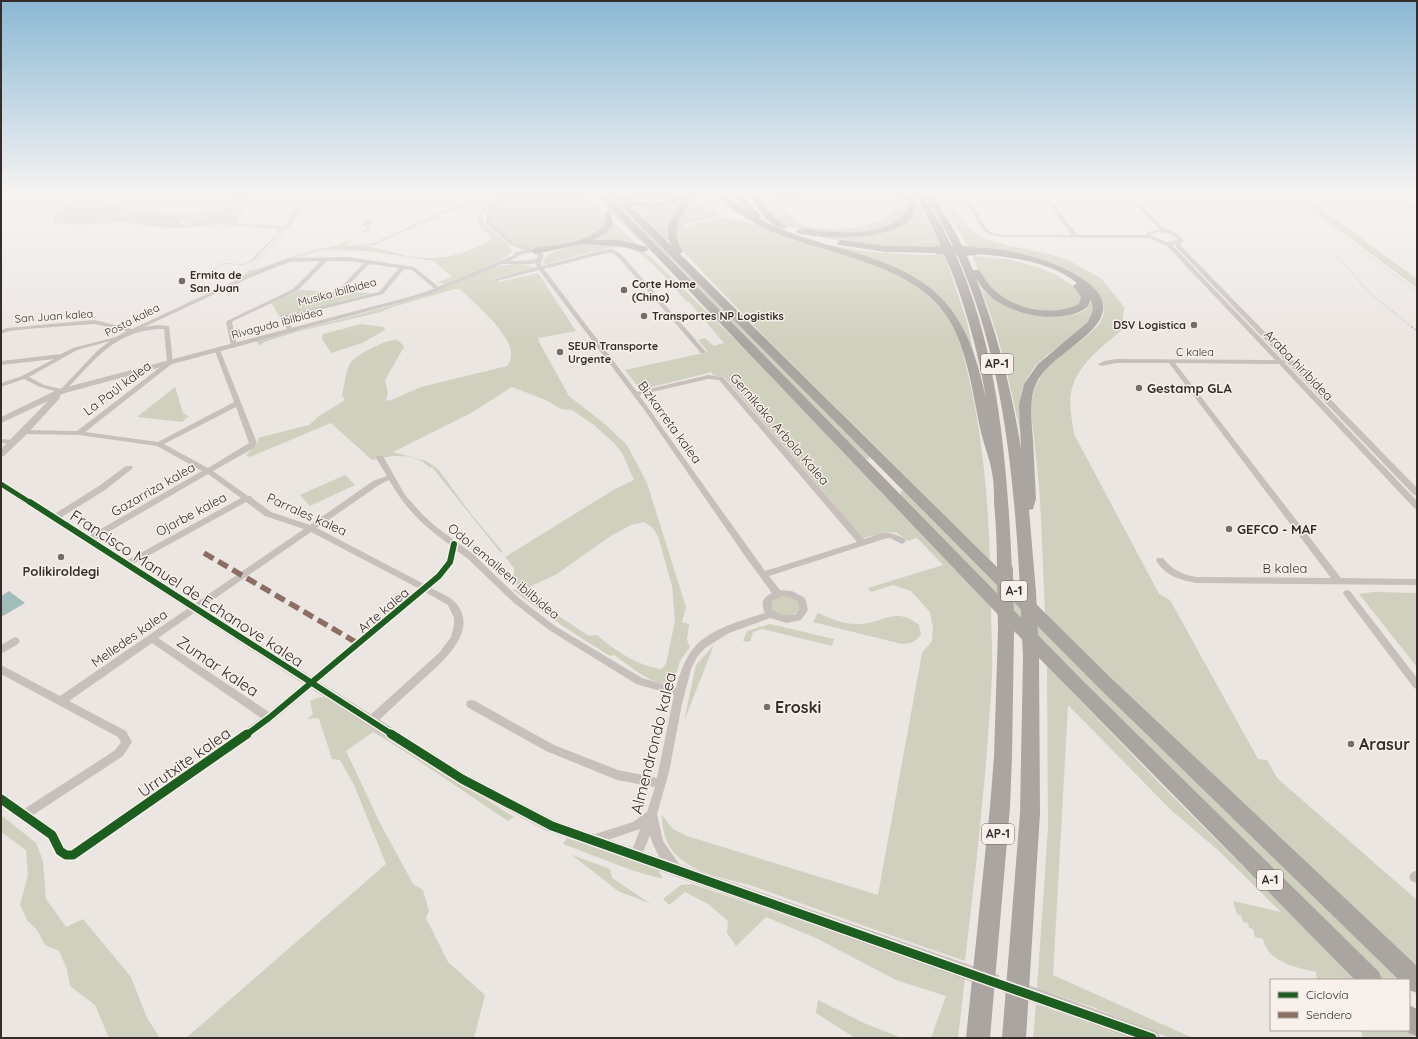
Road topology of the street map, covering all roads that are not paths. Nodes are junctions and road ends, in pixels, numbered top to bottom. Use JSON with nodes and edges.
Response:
{"nodes":[{"id":1,"x":578,"y":242,"type":"edge"},
{"id":2,"x":604,"y":242,"type":"edge"},
{"id":3,"x":614,"y":242,"type":"edge"},
{"id":4,"x":638,"y":242,"type":"edge"},
{"id":5,"x":644,"y":242,"type":"edge"},
{"id":6,"x":664,"y":242,"type":"edge"},
{"id":7,"x":673,"y":242,"type":"edge"},
{"id":8,"x":815,"y":242,"type":"edge"},
{"id":9,"x":829,"y":242,"type":"edge"},
{"id":10,"x":839,"y":242,"type":"edge"},
{"id":11,"x":944,"y":242,"type":"edge"},
{"id":12,"x":955,"y":242,"type":"edge"},
{"id":13,"x":962,"y":242,"type":"edge"},
{"id":14,"x":1164,"y":242,"type":"edge"},
{"id":15,"x":1178,"y":242,"type":"edge"},
{"id":16,"x":512,"y":244,"type":"joint"},
{"id":17,"x":572,"y":245,"type":"junction"},
{"id":18,"x":644,"y":248,"type":"junction"},
{"id":19,"x":939,"y":252,"type":"junction"},
{"id":20,"x":973,"y":253,"type":"junction"},
{"id":21,"x":537,"y":254,"type":"junction"},
{"id":22,"x":514,"y":256,"type":"junction"},
{"id":23,"x":326,"y":259,"type":"junction"},
{"id":24,"x":367,"y":262,"type":"junction"},
{"id":25,"x":525,"y":262,"type":"junction"},
{"id":26,"x":685,"y":263,"type":"junction"},
{"id":27,"x":494,"y":265,"type":"junction"},
{"id":28,"x":541,"y":267,"type":"junction"},
{"id":29,"x":402,"y":268,"type":"junction"},
{"id":30,"x":497,"y":279,"type":"dead end"},
{"id":31,"x":438,"y":288,"type":"junction"},
{"id":32,"x":341,"y":290,"type":"dead end"},
{"id":33,"x":132,"y":330,"type":"junction"},
{"id":34,"x":291,"y":331,"type":"junction"},
{"id":35,"x":1,"y":332,"type":"edge"},
{"id":36,"x":109,"y":341,"type":"junction"},
{"id":37,"x":746,"y":344,"type":"junction"},
{"id":38,"x":234,"y":346,"type":"junction"},
{"id":39,"x":218,"y":351,"type":"junction"},
{"id":40,"x":703,"y":352,"type":"dead end"},
{"id":41,"x":62,"y":356,"type":"junction"},
{"id":42,"x":1171,"y":362,"type":"junction"},
{"id":43,"x":1280,"y":362,"type":"junction"},
{"id":44,"x":1290,"y":362,"type":"junction"},
{"id":45,"x":1,"y":363,"type":"edge"},
{"id":46,"x":170,"y":363,"type":"junction"},
{"id":47,"x":1101,"y":364,"type":"dead end"},
{"id":48,"x":24,"y":377,"type":"junction"},
{"id":49,"x":1,"y":385,"type":"edge"},
{"id":50,"x":62,"y":391,"type":"junction"},
{"id":51,"x":635,"y":394,"type":"junction"},
{"id":52,"x":238,"y":403,"type":"junction"},
{"id":53,"x":1,"y":420,"type":"edge"},
{"id":54,"x":24,"y":432,"type":"junction"},
{"id":55,"x":79,"y":433,"type":"junction"},
{"id":56,"x":1,"y":441,"type":"edge"},
{"id":57,"x":13,"y":442,"type":"junction"},
{"id":58,"x":159,"y":444,"type":"junction"},
{"id":59,"x":1,"y":454,"type":"edge"},
{"id":60,"x":380,"y":458,"type":"dead end"},
{"id":61,"x":129,"y":468,"type":"dead end"},
{"id":62,"x":208,"y":471,"type":"junction"},
{"id":63,"x":999,"y":472,"type":"junction"},
{"id":64,"x":391,"y":477,"type":"junction"},
{"id":65,"x":1,"y":484,"type":"edge"},
{"id":66,"x":1417,"y":494,"type":"edge"},
{"id":67,"x":248,"y":498,"type":"junction"},
{"id":68,"x":1417,"y":506,"type":"edge"},
{"id":69,"x":54,"y":518,"type":"junction"},
{"id":70,"x":1024,"y":526,"type":"junction"},
{"id":71,"x":310,"y":528,"type":"junction"},
{"id":72,"x":88,"y":540,"type":"junction"},
{"id":73,"x":902,"y":541,"type":"dead end"},
{"id":74,"x":863,"y":543,"type":"junction"},
{"id":75,"x":454,"y":544,"type":"junction"},
{"id":76,"x":1160,"y":560,"type":"dead end"},
{"id":77,"x":125,"y":565,"type":"junction"},
{"id":78,"x":764,"y":575,"type":"junction"},
{"id":79,"x":1338,"y":581,"type":"junction"},
{"id":80,"x":1417,"y":582,"type":"edge"},
{"id":81,"x":426,"y":588,"type":"junction"},
{"id":82,"x":777,"y":593,"type":"junction"},
{"id":83,"x":1347,"y":593,"type":"dead end"},
{"id":84,"x":194,"y":608,"type":"junction"},
{"id":85,"x":771,"y":614,"type":"junction"},
{"id":86,"x":151,"y":638,"type":"junction"},
{"id":87,"x":15,"y":641,"type":"dead end"},
{"id":88,"x":1,"y":650,"type":"edge"},
{"id":89,"x":1,"y":669,"type":"edge"},
{"id":90,"x":312,"y":683,"type":"junction"},
{"id":91,"x":1417,"y":685,"type":"edge"},
{"id":92,"x":680,"y":693,"type":"junction"},
{"id":93,"x":61,"y":701,"type":"junction"},
{"id":94,"x":471,"y":704,"type":"dead end"},
{"id":95,"x":269,"y":718,"type":"junction"},
{"id":96,"x":371,"y":721,"type":"junction"},
{"id":97,"x":661,"y":783,"type":"junction"},
{"id":98,"x":1,"y":799,"type":"edge"},
{"id":99,"x":24,"y":815,"type":"junction"},
{"id":100,"x":652,"y":815,"type":"junction"},
{"id":101,"x":592,"y":840,"type":"junction"},
{"id":102,"x":636,"y":856,"type":"junction"},
{"id":103,"x":678,"y":870,"type":"junction"},
{"id":104,"x":961,"y":970,"type":"tunnel mouth"},
{"id":105,"x":1370,"y":979,"type":"edge"},
{"id":106,"x":1417,"y":982,"type":"edge"},
{"id":107,"x":1037,"y":996,"type":"tunnel mouth"},
{"id":108,"x":978,"y":1038,"type":"edge"},
{"id":109,"x":1014,"y":1038,"type":"edge"},
{"id":110,"x":1152,"y":1038,"type":"edge"}],
"edges":[{"from":1,"to":17,"type":"highway"},
{"from":2,"to":17,"type":"highway"},
{"from":3,"to":18,"type":"highway"},
{"from":4,"to":18,"type":"highway"},
{"from":5,"to":37,"type":"highway","number":"A-1"},
{"from":6,"to":26,"type":"highway","number":"A-1"},
{"from":7,"to":26,"type":"highway"},
{"from":8,"to":63,"type":"highway"},
{"from":9,"to":19,"type":"highway"},
{"from":10,"to":19,"type":"highway"},
{"from":11,"to":63,"type":"highway","number":"AP-1"},
{"from":12,"to":70,"type":"highway","number":"AP-1"},
{"from":13,"to":20,"type":"highway"},
{"from":14,"to":43,"type":"street","name":"Araba hiribidea"},
{"from":15,"to":44,"type":"street","name":"Araba hiribidea"},
{"from":16,"to":21,"type":"street"},
{"from":16,"to":22,"type":"street"},
{"from":17,"to":21,"type":"highway"},
{"from":18,"to":37,"type":"highway"},
{"from":19,"to":20,"type":"highway"},
{"from":20,"to":70,"type":"highway"},
{"from":21,"to":22,"type":"street","name":"Rivaguda ibilbidea"},
{"from":21,"to":25,"type":"street"},
{"from":21,"to":28,"type":"street"},
{"from":22,"to":25,"type":"street"},
{"from":22,"to":27,"type":"street","name":"Rivaguda ibilbidea"},
{"from":23,"to":24,"type":"street","name":"Posta kalea"},
{"from":23,"to":33,"type":"street","name":"Posta kalea"},
{"from":23,"to":38,"type":"street"},
{"from":24,"to":29,"type":"street","name":"Posta kalea"},
{"from":24,"to":32,"type":"street"},
{"from":25,"to":27,"type":"street"},
{"from":25,"to":28,"type":"street"},
{"from":26,"to":106,"type":"highway","number":"A-1"},
{"from":27,"to":31,"type":"street","name":"Rivaguda ibilbidea"},
{"from":28,"to":30,"type":"street"},
{"from":28,"to":40,"type":"street"},
{"from":28,"to":51,"type":"street","name":"Bizkarreta kalea"},
{"from":29,"to":31,"type":"street","name":"Posta kalea"},
{"from":29,"to":34,"type":"street","name":"Musika ibilbidea"},
{"from":31,"to":34,"type":"street","name":"Rivaguda ibilbidea"},
{"from":33,"to":35,"type":"street","name":"San Juan kalea"},
{"from":33,"to":36,"type":"street","name":"Posta kalea"},
{"from":33,"to":46,"type":"street"},
{"from":34,"to":38,"type":"street","name":"Rivaguda ibilbidea"},
{"from":36,"to":41,"type":"street"},
{"from":36,"to":50,"type":"street","name":"Posta kalea"},
{"from":37,"to":105,"type":"highway","number":"A-1"},
{"from":38,"to":39,"type":"street","name":"Rivaguda ibilbidea"},
{"from":39,"to":46,"type":"street","name":"Rivaguda ibilbidea"},
{"from":39,"to":52,"type":"street"},
{"from":41,"to":45,"type":"street"},
{"from":41,"to":48,"type":"street"},
{"from":42,"to":43,"type":"street","name":"C kalea"},
{"from":42,"to":47,"type":"street","name":"C kalea"},
{"from":42,"to":79,"type":"street"},
{"from":43,"to":44,"type":"street","name":"C kalea"},
{"from":43,"to":68,"type":"street","name":"Araba hiribidea"},
{"from":44,"to":66,"type":"street","name":"Araba hiribidea"},
{"from":46,"to":50,"type":"street","name":"Rivaguda ibilbidea"},
{"from":46,"to":55,"type":"street","name":"La Paúl kalea"},
{"from":48,"to":49,"type":"street"},
{"from":48,"to":50,"type":"street"},
{"from":50,"to":53,"type":"street","name":"Rivaguda ibilbidea"},
{"from":50,"to":54,"type":"street","name":"Posta kalea"},
{"from":51,"to":74,"type":"street","name":"Gernikako Arbola Kalea"},
{"from":51,"to":78,"type":"street","name":"Bizkarreta kalea"},
{"from":52,"to":58,"type":"street"},
{"from":52,"to":62,"type":"street","name":"Gazarriza kalea"},
{"from":54,"to":55,"type":"street","name":"Parrales kalea"},
{"from":54,"to":57,"type":"street","name":"Posta kalea"},
{"from":55,"to":58,"type":"street","name":"Parrales kalea"},
{"from":56,"to":57,"type":"street"},
{"from":57,"to":59,"type":"street","name":"Posta kalea"},
{"from":58,"to":62,"type":"street","name":"Parrales kalea"},
{"from":60,"to":64,"type":"street","name":"Odol emaileen ibilbidea"},
{"from":61,"to":69,"type":"street"},
{"from":62,"to":67,"type":"street","name":"Parrales kalea"},
{"from":62,"to":72,"type":"street","name":"Gazarriza kalea"},
{"from":63,"to":108,"type":"highway","number":"AP-1","bridge":true},
{"from":64,"to":71,"type":"street","name":"Melledes kalea"},
{"from":64,"to":75,"type":"street","name":"Odol emaileen ibilbidea"},
{"from":65,"to":69,"type":"street","name":"Francisco Manuel de Echanove kalea"},
{"from":67,"to":71,"type":"street","name":"Parrales kalea"},
{"from":67,"to":77,"type":"street","name":"Ojarbe kalea"},
{"from":69,"to":72,"type":"street","name":"Francisco Manuel de Echanove kalea"},
{"from":70,"to":109,"type":"highway","number":"AP-1","bridge":true},
{"from":71,"to":81,"type":"street","name":"Parrales kalea"},
{"from":71,"to":84,"type":"street","name":"Melledes kalea"},
{"from":72,"to":77,"type":"street","name":"Francisco Manuel de Echanove kalea"},
{"from":73,"to":74,"type":"street"},
{"from":74,"to":78,"type":"street"},
{"from":75,"to":81,"type":"street","name":"Arte kalea"},
{"from":75,"to":92,"type":"street","name":"Odol emaileen ibilbidea"},
{"from":76,"to":79,"type":"street","name":"B kalea"},
{"from":77,"to":84,"type":"street","name":"Francisco Manuel de Echanove kalea"},
{"from":78,"to":82,"type":"street","name":"Bizkarreta kalea"},
{"from":79,"to":80,"type":"street","name":"B kalea"},
{"from":81,"to":90,"type":"street","name":"Arte kalea"},
{"from":81,"to":96,"type":"street","name":"Parrales kalea"},
{"from":82,"to":85,"type":"street"},
{"from":82,"to":85,"type":"street"},
{"from":83,"to":91,"type":"street"},
{"from":84,"to":86,"type":"street","name":"Melledes kalea"},
{"from":84,"to":90,"type":"street","name":"Francisco Manuel de Echanove kalea"},
{"from":85,"to":92,"type":"street","name":"Almendrondo kalea"},
{"from":86,"to":93,"type":"street","name":"Melledes kalea"},
{"from":86,"to":95,"type":"street","name":"Zumar kalea"},
{"from":87,"to":88,"type":"street"},
{"from":89,"to":93,"type":"street"},
{"from":90,"to":95,"type":"street","name":"Urrutxite kalea"},
{"from":90,"to":96,"type":"street","name":"Francisco Manuel de Echanove kalea"},
{"from":92,"to":97,"type":"street","name":"Almendrondo kalea"},
{"from":93,"to":99,"type":"street"},
{"from":94,"to":97,"type":"street"},
{"from":95,"to":99,"type":"street","name":"Urrutxite kalea"},
{"from":96,"to":101,"type":"street","name":"Francisco Manuel de Echanove kalea"},
{"from":97,"to":100,"type":"street","name":"Almendrondo kalea"},
{"from":98,"to":99,"type":"street"},
{"from":100,"to":101,"type":"street"},
{"from":100,"to":102,"type":"street","name":"Almendrondo kalea"},
{"from":100,"to":103,"type":"street"},
{"from":101,"to":102,"type":"street","name":"Francisco Manuel de Echanove kalea"},
{"from":102,"to":103,"type":"street","name":"Francisco Manuel de Echanove kalea"},
{"from":103,"to":104,"type":"street","name":"Francisco Manuel de Echanove kalea"},
{"from":107,"to":110,"type":"street"}]}
